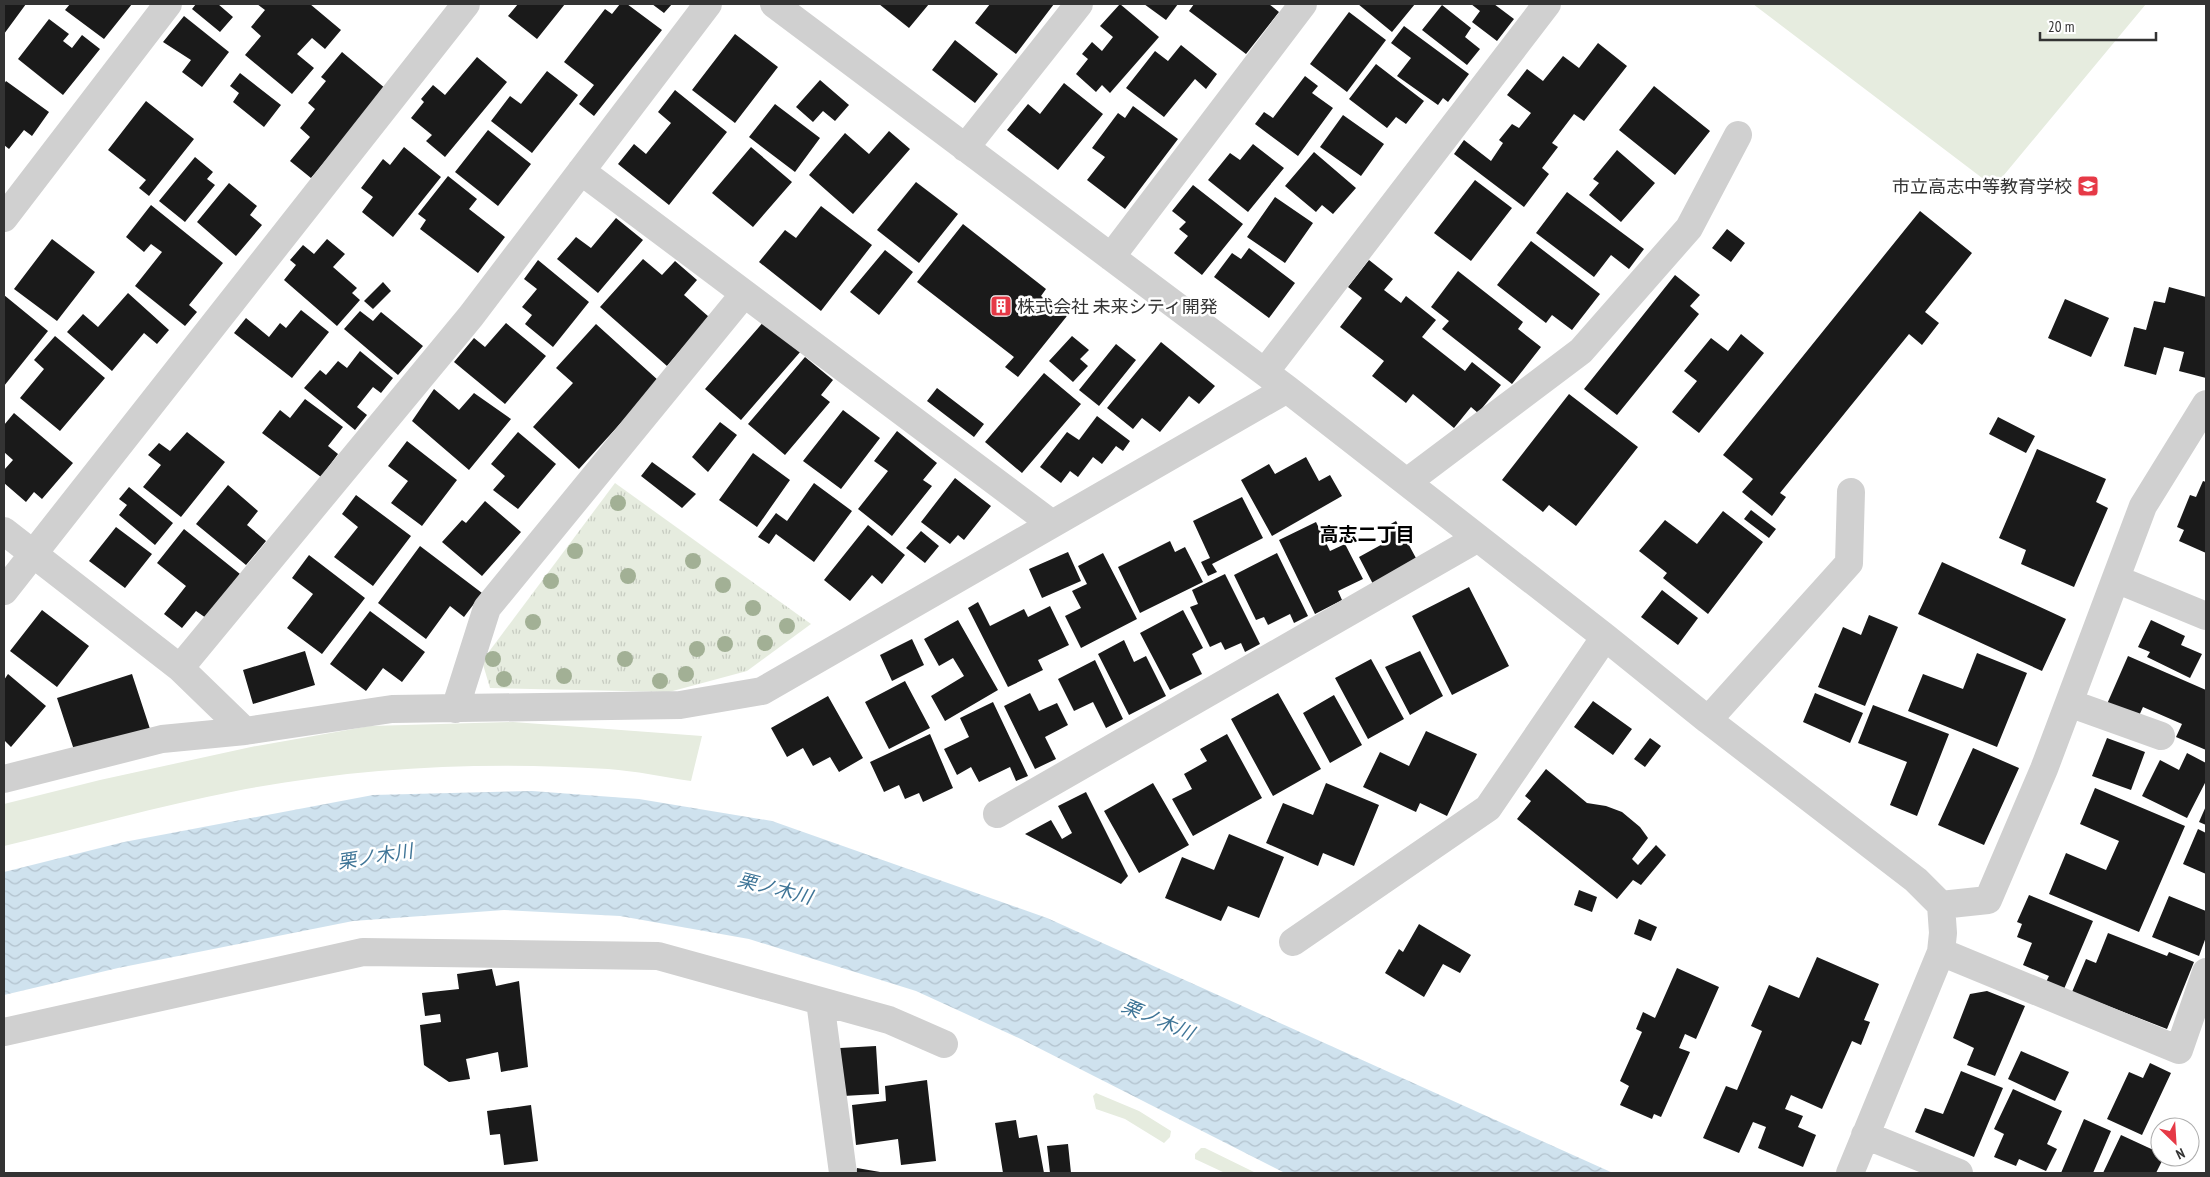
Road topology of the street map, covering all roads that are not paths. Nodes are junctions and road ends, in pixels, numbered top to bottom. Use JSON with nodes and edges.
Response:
{"nodes":[{"id":1,"x":168,"y":4,"type":"edge"},
{"id":2,"x":466,"y":4,"type":"edge"},
{"id":3,"x":708,"y":4,"type":"edge"},
{"id":4,"x":774,"y":4,"type":"edge"},
{"id":5,"x":1079,"y":4,"type":"edge"},
{"id":6,"x":1303,"y":4,"type":"edge"},
{"id":7,"x":1547,"y":4,"type":"edge"},
{"id":8,"x":1738,"y":135,"type":"dead end"},
{"id":9,"x":966,"y":148,"type":"junction"},
{"id":10,"x":581,"y":171,"type":"junction"},
{"id":11,"x":4,"y":218,"type":"edge"},
{"id":12,"x":1112,"y":257,"type":"junction"},
{"id":13,"x":744,"y":294,"type":"junction"},
{"id":14,"x":1265,"y":372,"type":"junction"},
{"id":15,"x":1287,"y":388,"type":"junction"},
{"id":16,"x":2206,"y":404,"type":"edge"},
{"id":17,"x":2198,"y":434,"type":"edge"},
{"id":18,"x":1408,"y":482,"type":"junction"},
{"id":19,"x":1851,"y":492,"type":"dead end"},
{"id":20,"x":1052,"y":524,"type":"junction"},
{"id":21,"x":4,"y":531,"type":"edge"},
{"id":22,"x":1478,"y":538,"type":"junction"},
{"id":23,"x":32,"y":553,"type":"junction"},
{"id":24,"x":2116,"y":580,"type":"junction"},
{"id":25,"x":4,"y":591,"type":"edge"},
{"id":26,"x":2206,"y":616,"type":"edge"},
{"id":27,"x":1605,"y":637,"type":"junction"},
{"id":28,"x":180,"y":668,"type":"junction"},
{"id":29,"x":2069,"y":703,"type":"junction"},
{"id":30,"x":455,"y":709,"type":"junction"},
{"id":31,"x":1708,"y":720,"type":"junction"},
{"id":32,"x":245,"y":731,"type":"junction"},
{"id":33,"x":2161,"y":736,"type":"dead end"},
{"id":34,"x":4,"y":779,"type":"edge"},
{"id":35,"x":998,"y":814,"type":"dead end"},
{"id":36,"x":1941,"y":905,"type":"junction"},
{"id":37,"x":1293,"y":942,"type":"dead end"},
{"id":38,"x":1940,"y":952,"type":"junction"},
{"id":39,"x":2206,"y":972,"type":"edge"},
{"id":40,"x":820,"y":1001,"type":"junction"},
{"id":41,"x":4,"y":1032,"type":"edge"},
{"id":42,"x":944,"y":1044,"type":"dead end"},
{"id":43,"x":1865,"y":1135,"type":"junction"},
{"id":44,"x":843,"y":1173,"type":"edge"},
{"id":45,"x":1850,"y":1173,"type":"edge"},
{"id":46,"x":1959,"y":1173,"type":"edge"}],
"edges":[{"from":1,"to":11,"type":"street"},
{"from":2,"to":23,"type":"street"},
{"from":3,"to":10,"type":"street"},
{"from":4,"to":9,"type":"street"},
{"from":5,"to":9,"type":"street"},
{"from":6,"to":12,"type":"street"},
{"from":7,"to":14,"type":"street"},
{"from":8,"to":18,"type":"street"},
{"from":9,"to":12,"type":"street"},
{"from":10,"to":13,"type":"street"},
{"from":10,"to":28,"type":"street"},
{"from":12,"to":14,"type":"street"},
{"from":13,"to":20,"type":"street"},
{"from":13,"to":30,"type":"street"},
{"from":14,"to":15,"type":"street"},
{"from":15,"to":18,"type":"street"},
{"from":15,"to":20,"type":"street"},
{"from":16,"to":17,"type":"street"},
{"from":17,"to":24,"type":"street"},
{"from":18,"to":22,"type":"street"},
{"from":19,"to":31,"type":"street"},
{"from":20,"to":30,"type":"street"},
{"from":21,"to":23,"type":"street"},
{"from":22,"to":27,"type":"street"},
{"from":22,"to":35,"type":"street"},
{"from":23,"to":25,"type":"street"},
{"from":23,"to":28,"type":"street"},
{"from":24,"to":26,"type":"street"},
{"from":24,"to":29,"type":"street"},
{"from":27,"to":31,"type":"street"},
{"from":27,"to":37,"type":"street"},
{"from":28,"to":32,"type":"street"},
{"from":29,"to":33,"type":"street"},
{"from":29,"to":36,"type":"street"},
{"from":30,"to":32,"type":"street"},
{"from":31,"to":36,"type":"street"},
{"from":32,"to":34,"type":"street"},
{"from":36,"to":38,"type":"street"},
{"from":38,"to":39,"type":"street"},
{"from":38,"to":43,"type":"street"},
{"from":40,"to":41,"type":"street"},
{"from":40,"to":42,"type":"street"},
{"from":40,"to":44,"type":"street"},
{"from":43,"to":45,"type":"street"},
{"from":43,"to":46,"type":"street"}]}
